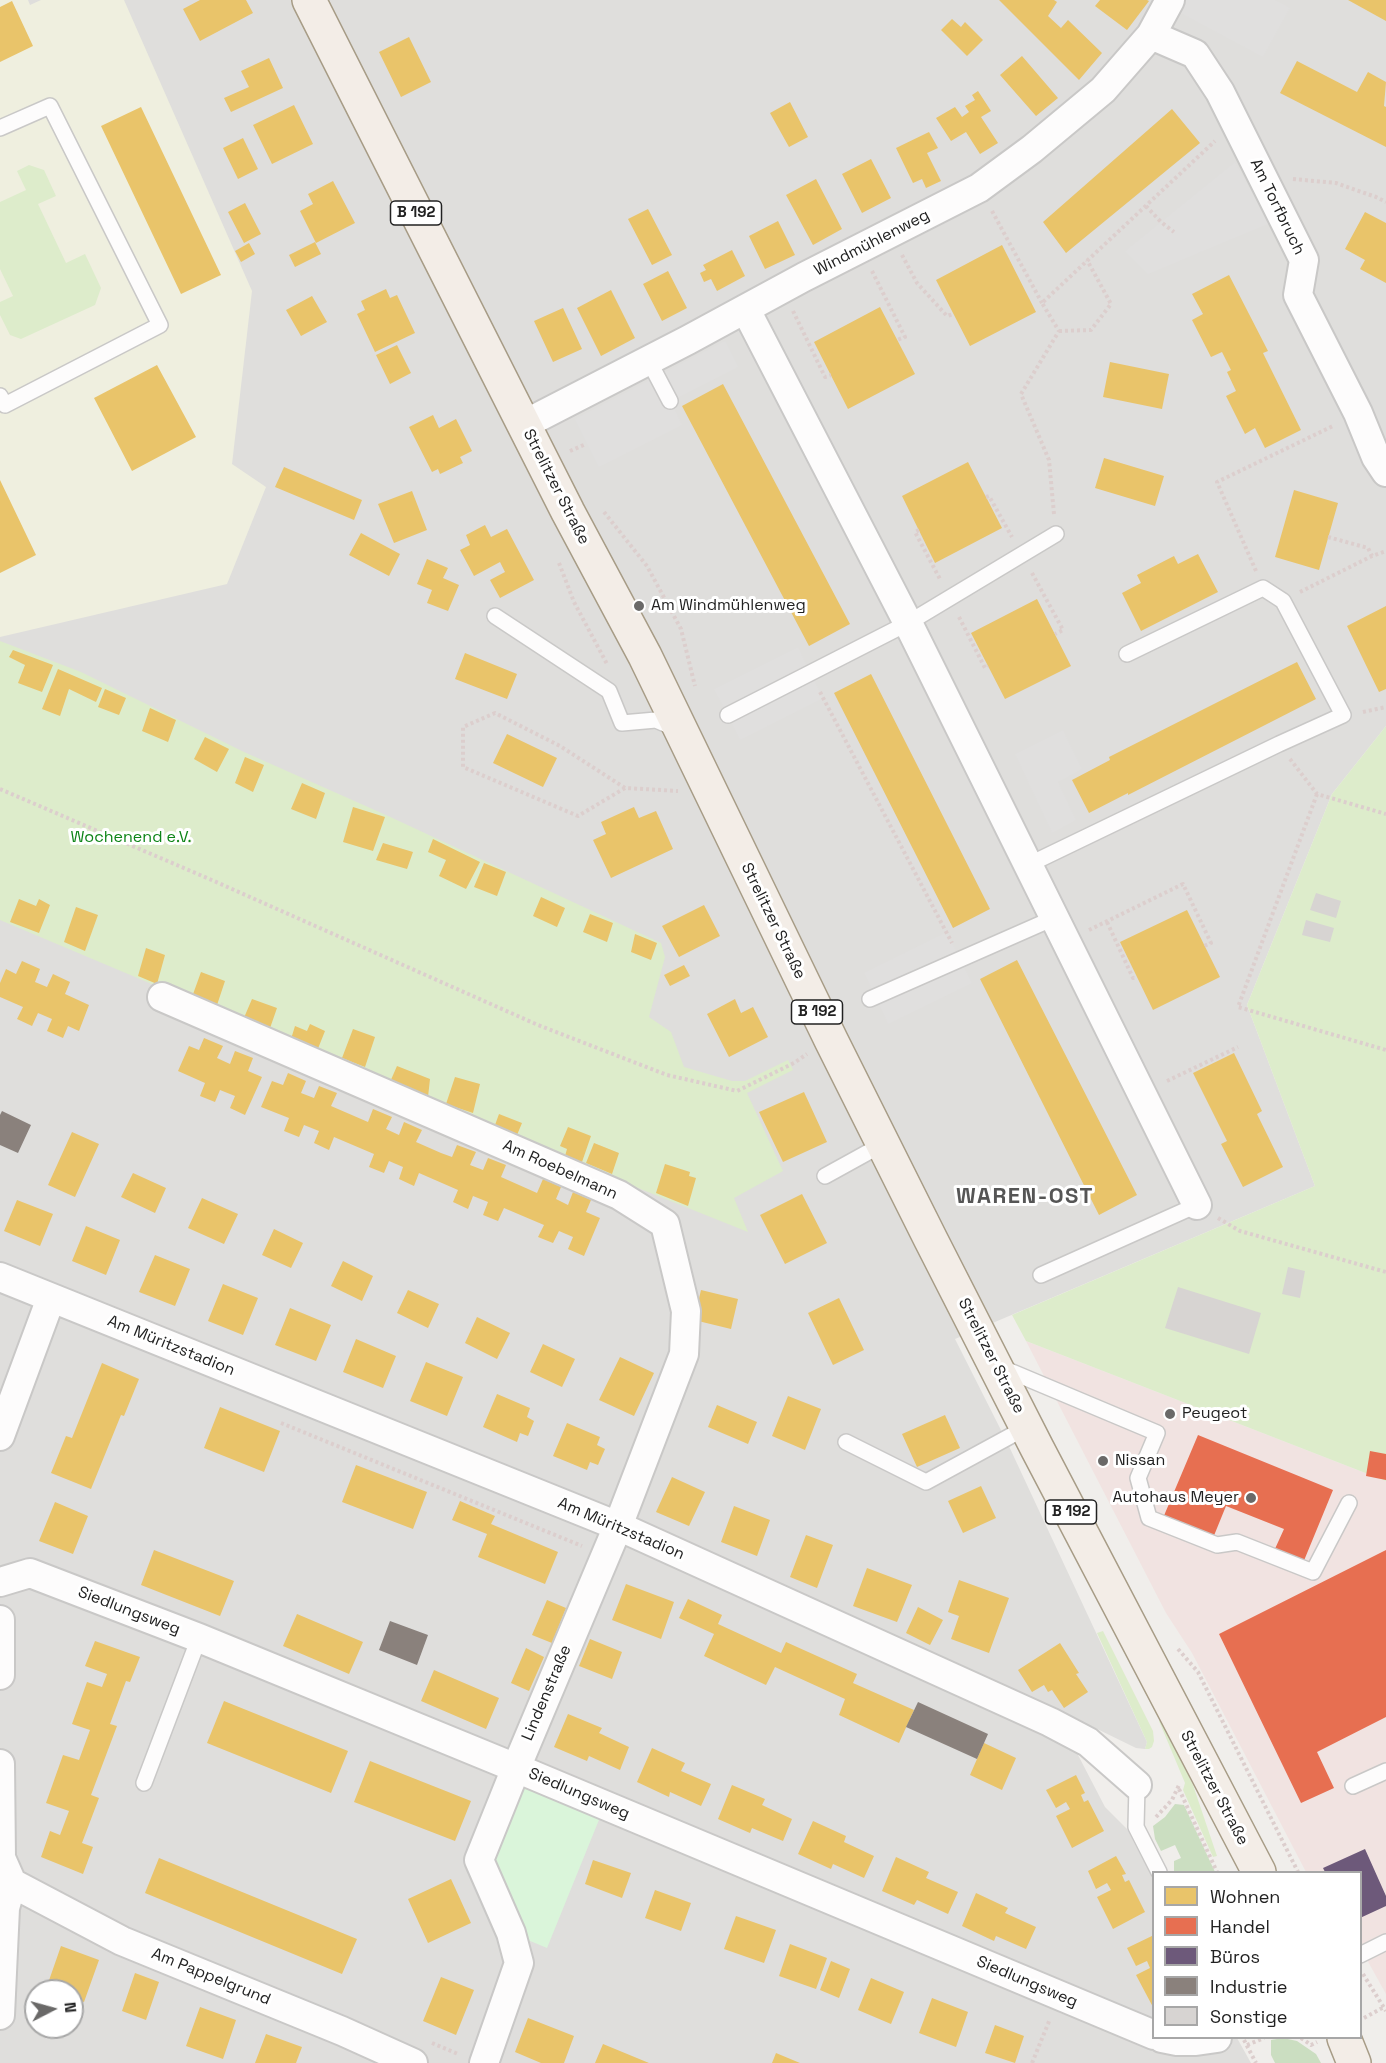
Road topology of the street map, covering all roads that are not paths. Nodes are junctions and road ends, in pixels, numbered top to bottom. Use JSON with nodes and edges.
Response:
{"nodes":[{"id":1,"x":309,"y":0,"type":"edge"},
{"id":2,"x":1170,"y":0,"type":"edge"},
{"id":3,"x":1151,"y":35,"type":"junction"},
{"id":4,"x":0,"y":128,"type":"edge"},
{"id":5,"x":746,"y":310,"type":"junction"},
{"id":6,"x":649,"y":361,"type":"junction"},
{"id":7,"x":0,"y":396,"type":"edge"},
{"id":8,"x":670,"y":401,"type":"dead end"},
{"id":9,"x":525,"y":424,"type":"junction"},
{"id":10,"x":1386,"y":472,"type":"edge"},
{"id":11,"x":1056,"y":534,"type":"road end"},
{"id":12,"x":495,"y":616,"type":"dead end"},
{"id":13,"x":908,"y":623,"type":"junction"},
{"id":14,"x":1127,"y":654,"type":"dead end"},
{"id":15,"x":728,"y":715,"type":"dead end"},
{"id":16,"x":682,"y":732,"type":"junction"},
{"id":17,"x":1028,"y":865,"type":"junction"},
{"id":18,"x":1060,"y":930,"type":"junction"},
{"id":19,"x":162,"y":997,"type":"dead end"},
{"id":20,"x":870,"y":999,"type":"dead end"},
{"id":21,"x":883,"y":1144,"type":"junction"},
{"id":22,"x":825,"y":1176,"type":"dead end"},
{"id":23,"x":1197,"y":1205,"type":"joint"},
{"id":24,"x":1041,"y":1275,"type":"dead end"},
{"id":25,"x":0,"y":1277,"type":"edge"},
{"id":26,"x":51,"y":1298,"type":"junction"},
{"id":27,"x":995,"y":1365,"type":"junction"},
{"id":28,"x":1027,"y":1427,"type":"junction"},
{"id":29,"x":0,"y":1436,"type":"edge"},
{"id":30,"x":846,"y":1442,"type":"dead end"},
{"id":31,"x":1349,"y":1503,"type":"dead end"},
{"id":32,"x":618,"y":1526,"type":"junction"},
{"id":33,"x":0,"y":1583,"type":"edge"},
{"id":34,"x":0,"y":1620,"type":"edge"},
{"id":35,"x":196,"y":1646,"type":"junction"},
{"id":36,"x":0,"y":1675,"type":"edge"},
{"id":37,"x":0,"y":1764,"type":"edge"},
{"id":38,"x":1386,"y":1771,"type":"edge"},
{"id":39,"x":513,"y":1775,"type":"junction"},
{"id":40,"x":144,"y":1783,"type":"dead end"},
{"id":41,"x":1137,"y":1785,"type":"joint"},
{"id":42,"x":1353,"y":1785,"type":"dead end"},
{"id":43,"x":1158,"y":1871,"type":"edge"},
{"id":44,"x":1258,"y":1871,"type":"edge"},
{"id":45,"x":12,"y":1883,"type":"junction"},
{"id":46,"x":1386,"y":1942,"type":"edge"},
{"id":47,"x":1362,"y":1954,"type":"edge"},
{"id":48,"x":0,"y":2015,"type":"edge"},
{"id":49,"x":1152,"y":2034,"type":"edge"},
{"id":50,"x":1170,"y":2039,"type":"edge"},
{"id":51,"x":1206,"y":2039,"type":"edge"},
{"id":52,"x":1345,"y":2039,"type":"edge"},
{"id":53,"x":413,"y":2063,"type":"edge"},
{"id":54,"x":484,"y":2063,"type":"edge"},
{"id":55,"x":1354,"y":2063,"type":"edge"}],
"edges":[{"from":1,"to":9,"type":"main road","name":"Strelitzer Straße","number":"B 192"},
{"from":2,"to":3,"type":"street","name":"Windmühlenweg"},
{"from":3,"to":5,"type":"street","name":"Windmühlenweg"},
{"from":3,"to":10,"type":"street","name":"Am Torfbruch"},
{"from":4,"to":7,"type":"lane"},
{"from":5,"to":6,"type":"street","name":"Windmühlenweg"},
{"from":5,"to":13,"type":"street"},
{"from":6,"to":8,"type":"lane"},
{"from":6,"to":9,"type":"street","name":"Windmühlenweg"},
{"from":9,"to":16,"type":"main road","name":"Strelitzer Straße","number":"B 192"},
{"from":11,"to":13,"type":"lane"},
{"from":12,"to":16,"type":"lane"},
{"from":13,"to":15,"type":"lane"},
{"from":13,"to":17,"type":"street"},
{"from":14,"to":17,"type":"lane"},
{"from":16,"to":21,"type":"main road","name":"Strelitzer Straße","number":"B 192"},
{"from":17,"to":18,"type":"street"},
{"from":18,"to":20,"type":"lane"},
{"from":18,"to":23,"type":"street"},
{"from":19,"to":32,"type":"street","name":"Am Roebelmann"},
{"from":21,"to":22,"type":"lane"},
{"from":21,"to":27,"type":"main road","name":"Strelitzer Straße","number":"B 192"},
{"from":23,"to":24,"type":"lane"},
{"from":25,"to":26,"type":"street","name":"Am Müritzstadion"},
{"from":26,"to":29,"type":"street"},
{"from":26,"to":32,"type":"street","name":"Am Müritzstadion"},
{"from":27,"to":28,"type":"main road","name":"Strelitzer Straße","number":"B 192"},
{"from":27,"to":31,"type":"lane"},
{"from":28,"to":30,"type":"lane"},
{"from":28,"to":44,"type":"main road","name":"Strelitzer Straße","number":"B 192"},
{"from":32,"to":39,"type":"street","name":"Lindenstraße"},
{"from":32,"to":41,"type":"street","name":"Am Müritzstadion"},
{"from":33,"to":35,"type":"street","name":"Siedlungsweg"},
{"from":34,"to":36,"type":"street"},
{"from":35,"to":39,"type":"street","name":"Siedlungsweg"},
{"from":35,"to":40,"type":"lane"},
{"from":37,"to":45,"type":"street"},
{"from":38,"to":42,"type":"lane"},
{"from":39,"to":49,"type":"street","name":"Siedlungsweg"},
{"from":39,"to":54,"type":"street","name":"Lindenstraße"},
{"from":41,"to":43,"type":"lane","name":"Am Müritzstadion"},
{"from":45,"to":48,"type":"street"},
{"from":45,"to":53,"type":"street","name":"Am Pappelgrund"},
{"from":46,"to":47,"type":"lane"},
{"from":50,"to":51,"type":"street"},
{"from":52,"to":55,"type":"main road"}]}
